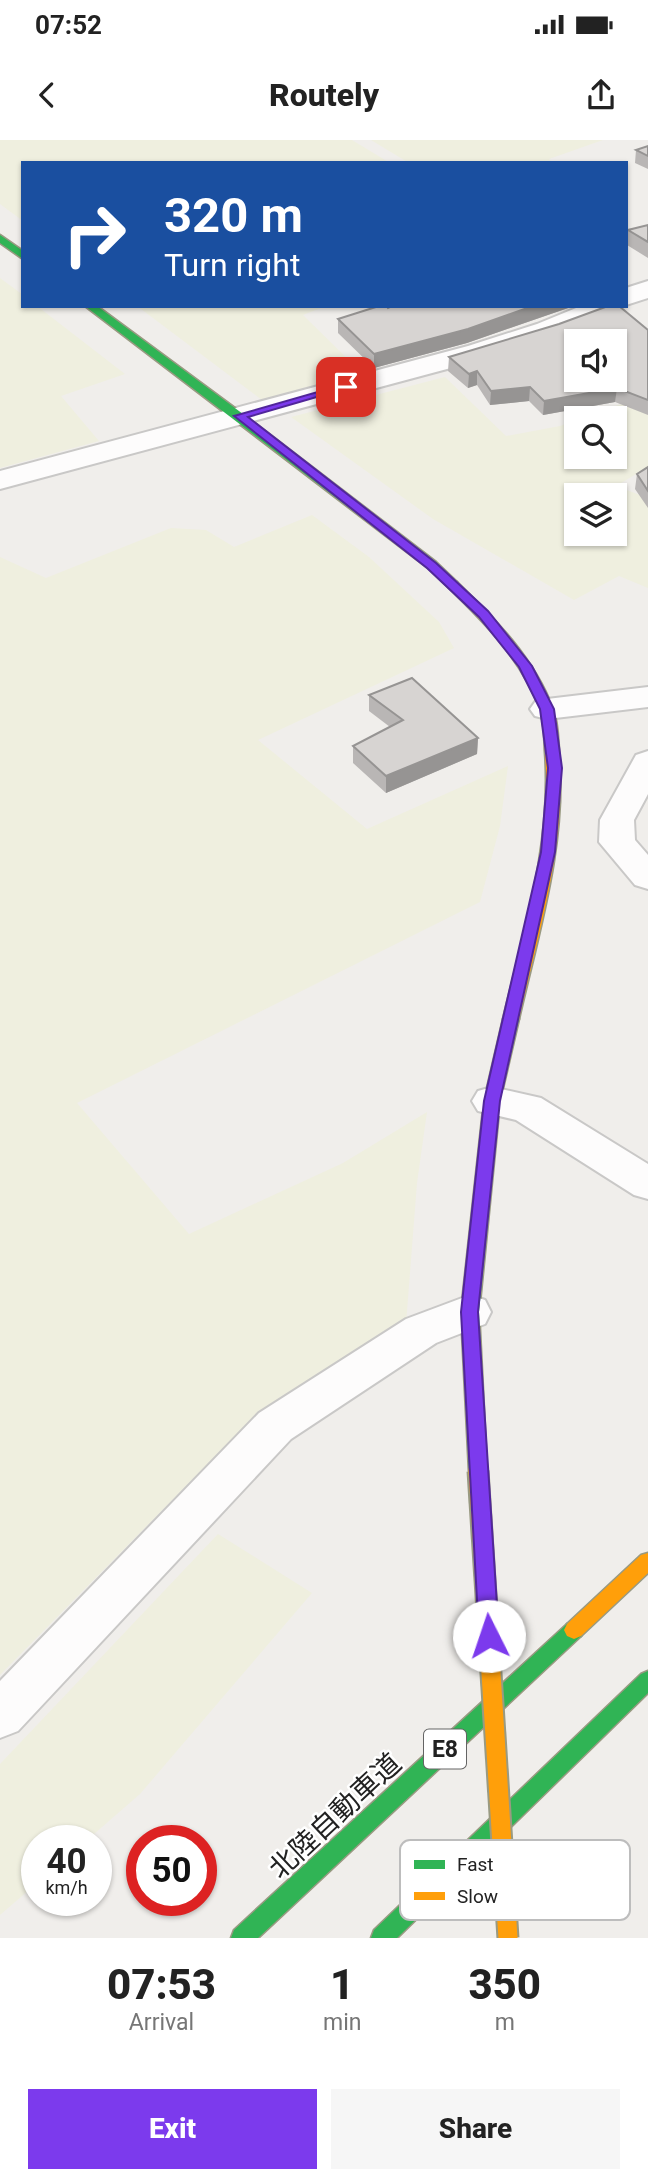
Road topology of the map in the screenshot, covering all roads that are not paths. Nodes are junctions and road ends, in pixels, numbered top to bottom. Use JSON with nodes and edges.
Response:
{"nodes":[{"id":1,"x":0,"y":239,"type":"edge"},
{"id":2,"x":21,"y":255,"type":"edge"},
{"id":3,"x":648,"y":289,"type":"edge"},
{"id":4,"x":628,"y":296,"type":"edge"},
{"id":5,"x":93,"y":308,"type":"edge"},
{"id":6,"x":600,"y":308,"type":"edge"},
{"id":7,"x":239,"y":416,"type":"junction"},
{"id":8,"x":0,"y":480,"type":"edge"},
{"id":9,"x":648,"y":697,"type":"edge"},
{"id":10,"x":547,"y":709,"type":"junction"},
{"id":11,"x":648,"y":762,"type":"edge"},
{"id":12,"x":648,"y":877,"type":"edge"},
{"id":13,"x":492,"y":1101,"type":"junction"},
{"id":14,"x":648,"y":1184,"type":"edge"},
{"id":15,"x":470,"y":1312,"type":"junction"},
{"id":16,"x":648,"y":1561,"type":"edge"},
{"id":17,"x":648,"y":1680,"type":"edge"},
{"id":18,"x":0,"y":1715,"type":"edge"},
{"id":19,"x":483,"y":1840,"type":"edge"},
{"id":20,"x":502,"y":1840,"type":"edge"},
{"id":21,"x":401,"y":1920,"type":"edge"},
{"id":22,"x":507,"y":1920,"type":"edge"},
{"id":23,"x":242,"y":1938,"type":"edge"},
{"id":24,"x":382,"y":1938,"type":"edge"},
{"id":25,"x":508,"y":1938,"type":"edge"}],
"edges":[{"from":1,"to":2,"type":"main road"},
{"from":3,"to":4,"type":"street"},
{"from":5,"to":7,"type":"main road"},
{"from":6,"to":7,"type":"street"},
{"from":7,"to":8,"type":"street"},
{"from":7,"to":10,"type":"main road"},
{"from":9,"to":10,"type":"street"},
{"from":10,"to":13,"type":"main road"},
{"from":11,"to":12,"type":"street"},
{"from":13,"to":14,"type":"street"},
{"from":13,"to":15,"type":"main road"},
{"from":15,"to":18,"type":"street"},
{"from":15,"to":20,"type":"main road","bridge":true},
{"from":16,"to":23,"type":"main road","name":"北陸自動車道","number":"E8"},
{"from":17,"to":19,"type":"main road"},
{"from":21,"to":24,"type":"main road"},
{"from":22,"to":25,"type":"main road","bridge":true}]}
